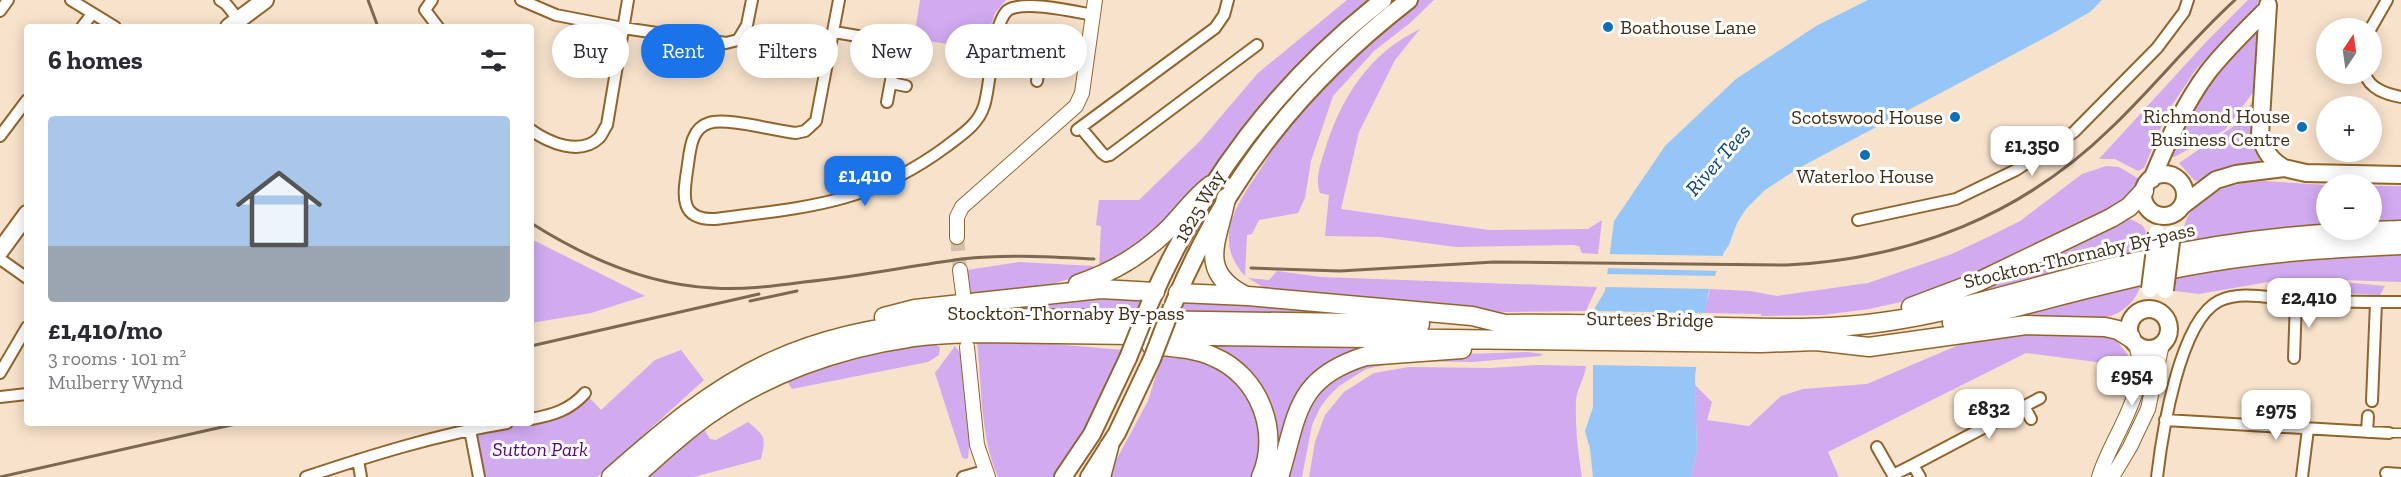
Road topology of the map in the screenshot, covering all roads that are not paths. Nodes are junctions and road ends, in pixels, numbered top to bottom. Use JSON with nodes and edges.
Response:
{"nodes":[{"id":1,"x":8,"y":0,"type":"edge"},
{"id":2,"x":71,"y":0,"type":"edge"},
{"id":3,"x":220,"y":0,"type":"edge"},
{"id":4,"x":265,"y":0,"type":"edge"},
{"id":5,"x":432,"y":0,"type":"edge"},
{"id":6,"x":520,"y":0,"type":"edge"},
{"id":7,"x":628,"y":0,"type":"edge"},
{"id":8,"x":752,"y":0,"type":"edge"},
{"id":9,"x":839,"y":0,"type":"edge"},
{"id":10,"x":1095,"y":0,"type":"edge"},
{"id":11,"x":1228,"y":0,"type":"edge"},
{"id":12,"x":1383,"y":0,"type":"edge"},
{"id":13,"x":1409,"y":0,"type":"edge"},
{"id":14,"x":2188,"y":0,"type":"edge"},
{"id":15,"x":2387,"y":0,"type":"edge"},
{"id":16,"x":2268,"y":4,"type":"edge"},
{"id":17,"x":0,"y":11,"type":"edge"},
{"id":18,"x":92,"y":14,"type":"junction"},
{"id":19,"x":1093,"y":15,"type":"junction"},
{"id":20,"x":2377,"y":18,"type":"edge"},
{"id":21,"x":84,"y":24,"type":"edge"},
{"id":22,"x":110,"y":24,"type":"edge"},
{"id":23,"x":234,"y":24,"type":"edge"},
{"id":24,"x":436,"y":24,"type":"edge"},
{"id":25,"x":602,"y":24,"type":"edge"},
{"id":26,"x":624,"y":24,"type":"edge"},
{"id":27,"x":835,"y":24,"type":"edge"},
{"id":28,"x":1000,"y":24,"type":"edge"},
{"id":29,"x":629,"y":29,"type":"edge"},
{"id":30,"x":1257,"y":45,"type":"dead end"},
{"id":31,"x":615,"y":78,"type":"edge"},
{"id":32,"x":825,"y":78,"type":"edge"},
{"id":33,"x":892,"y":78,"type":"edge"},
{"id":34,"x":989,"y":78,"type":"edge"},
{"id":35,"x":891,"y":83,"type":"junction"},
{"id":36,"x":2372,"y":84,"type":"edge"},
{"id":37,"x":906,"y":86,"type":"dead end"},
{"id":38,"x":2401,"y":97,"type":"edge"},
{"id":39,"x":888,"y":102,"type":"dead end"},
{"id":40,"x":24,"y":104,"type":"edge"},
{"id":41,"x":534,"y":131,"type":"edge"},
{"id":42,"x":0,"y":136,"type":"edge"},
{"id":43,"x":2284,"y":168,"type":"junction"},
{"id":44,"x":2401,"y":176,"type":"edge"},
{"id":45,"x":1211,"y":184,"type":"junction"},
{"id":46,"x":2148,"y":185,"type":"junction"},
{"id":47,"x":1227,"y":198,"type":"junction"},
{"id":48,"x":2180,"y":208,"type":"junction"},
{"id":49,"x":2153,"y":213,"type":"junction"},
{"id":50,"x":24,"y":218,"type":"edge"},
{"id":51,"x":1858,"y":220,"type":"dead end"},
{"id":52,"x":2401,"y":230,"type":"edge"},
{"id":53,"x":2164,"y":233,"type":"junction"},
{"id":54,"x":957,"y":237,"type":"tunnel mouth"},
{"id":55,"x":2401,"y":245,"type":"edge"},
{"id":56,"x":0,"y":251,"type":"edge"},
{"id":57,"x":0,"y":259,"type":"edge"},
{"id":58,"x":960,"y":270,"type":"tunnel mouth"},
{"id":59,"x":24,"y":276,"type":"edge"},
{"id":60,"x":2157,"y":290,"type":"junction"},
{"id":61,"x":963,"y":293,"type":"dead end"},
{"id":62,"x":1047,"y":294,"type":"junction"},
{"id":63,"x":1153,"y":297,"type":"junction"},
{"id":64,"x":1248,"y":297,"type":"junction"},
{"id":65,"x":1175,"y":300,"type":"junction"},
{"id":66,"x":2296,"y":300,"type":"junction"},
{"id":67,"x":2376,"y":302,"type":"junction"},
{"id":68,"x":2401,"y":302,"type":"edge"},
{"id":69,"x":2141,"y":311,"type":"junction"},
{"id":70,"x":2165,"y":317,"type":"junction"},
{"id":71,"x":1505,"y":324,"type":"junction"},
{"id":72,"x":24,"y":332,"type":"edge"},
{"id":73,"x":1538,"y":332,"type":"junction"},
{"id":74,"x":1763,"y":333,"type":"junction"},
{"id":75,"x":1056,"y":334,"type":"junction"},
{"id":76,"x":1816,"y":341,"type":"junction"},
{"id":77,"x":2134,"y":341,"type":"junction"},
{"id":78,"x":2162,"y":344,"type":"junction"},
{"id":79,"x":967,"y":346,"type":"dead end"},
{"id":80,"x":2295,"y":358,"type":"dead end"},
{"id":81,"x":772,"y":361,"type":"junction"},
{"id":82,"x":0,"y":373,"type":"edge"},
{"id":83,"x":585,"y":393,"type":"dead end"},
{"id":84,"x":24,"y":394,"type":"edge"},
{"id":85,"x":0,"y":397,"type":"edge"},
{"id":86,"x":2040,"y":398,"type":"dead end"},
{"id":87,"x":2372,"y":401,"type":"dead end"},
{"id":88,"x":2024,"y":406,"type":"junction"},
{"id":89,"x":2368,"y":416,"type":"dead end"},
{"id":90,"x":534,"y":418,"type":"edge"},
{"id":91,"x":2031,"y":419,"type":"dead end"},
{"id":92,"x":2165,"y":420,"type":"junction"},
{"id":93,"x":491,"y":426,"type":"edge"},
{"id":94,"x":2308,"y":429,"type":"junction"},
{"id":95,"x":470,"y":430,"type":"junction"},
{"id":96,"x":2367,"y":432,"type":"junction"},
{"id":97,"x":2389,"y":433,"type":"joint"},
{"id":98,"x":2401,"y":433,"type":"edge"},
{"id":99,"x":1109,"y":447,"type":"junction"},
{"id":100,"x":1877,"y":447,"type":"dead end"},
{"id":101,"x":358,"y":460,"type":"junction"},
{"id":102,"x":1913,"y":465,"type":"junction"},
{"id":103,"x":2386,"y":473,"type":"dead end"},
{"id":104,"x":986,"y":474,"type":"edge"},
{"id":105,"x":2401,"y":474,"type":"edge"},
{"id":106,"x":1065,"y":476,"type":"edge"},
{"id":107,"x":1892,"y":476,"type":"edge"},
{"id":108,"x":306,"y":477,"type":"edge"},
{"id":109,"x":361,"y":477,"type":"edge"},
{"id":110,"x":479,"y":477,"type":"edge"},
{"id":111,"x":611,"y":477,"type":"edge"},
{"id":112,"x":634,"y":477,"type":"edge"},
{"id":113,"x":963,"y":477,"type":"edge"},
{"id":114,"x":1089,"y":477,"type":"edge"},
{"id":115,"x":1101,"y":477,"type":"edge"},
{"id":116,"x":1261,"y":477,"type":"edge"},
{"id":117,"x":1279,"y":477,"type":"edge"},
{"id":118,"x":1920,"y":477,"type":"edge"},
{"id":119,"x":2099,"y":477,"type":"edge"},
{"id":120,"x":2112,"y":477,"type":"edge"},
{"id":121,"x":2157,"y":477,"type":"edge"},
{"id":122,"x":2302,"y":477,"type":"edge"}],
"edges":[{"from":1,"to":17,"type":"street"},
{"from":2,"to":18,"type":"street"},
{"from":3,"to":23,"type":"street"},
{"from":4,"to":23,"type":"main road"},
{"from":5,"to":24,"type":"street"},
{"from":6,"to":25,"type":"street"},
{"from":7,"to":26,"type":"street"},
{"from":8,"to":29,"type":"street"},
{"from":9,"to":27,"type":"street"},
{"from":10,"to":19,"type":"street"},
{"from":11,"to":30,"type":"street"},
{"from":12,"to":45,"type":"main road","name":"1825 Way"},
{"from":13,"to":47,"type":"main road","name":"1825 Way"},
{"from":14,"to":51,"type":"street"},
{"from":15,"to":20,"type":"street"},
{"from":16,"to":43,"type":"main road"},
{"from":16,"to":46,"type":"main road"},
{"from":18,"to":21,"type":"street"},
{"from":18,"to":22,"type":"street"},
{"from":19,"to":28,"type":"street"},
{"from":19,"to":54,"type":"street"},
{"from":31,"to":41,"type":"street"},
{"from":32,"to":34,"type":"street"},
{"from":33,"to":35,"type":"street"},
{"from":35,"to":37,"type":"street"},
{"from":35,"to":39,"type":"street"},
{"from":36,"to":38,"type":"street"},
{"from":40,"to":42,"type":"street"},
{"from":43,"to":44,"type":"main road"},
{"from":43,"to":48,"type":"main road"},
{"from":45,"to":62,"type":"highway"},
{"from":45,"to":63,"type":"main road","name":"1825 Way"},
{"from":46,"to":48,"type":"main road"},
{"from":46,"to":49,"type":"main road"},
{"from":46,"to":74,"type":"highway"},
{"from":47,"to":64,"type":"highway"},
{"from":47,"to":65,"type":"main road","name":"1825 Way"},
{"from":48,"to":49,"type":"main road"},
{"from":48,"to":53,"type":"main road"},
{"from":49,"to":53,"type":"main road"},
{"from":50,"to":56,"type":"main road"},
{"from":52,"to":74,"type":"highway","name":"Stockton-Thornaby By-pass"},
{"from":53,"to":60,"type":"main road","bridge":true},
{"from":55,"to":76,"type":"highway","name":"Stockton-Thornaby By-pass"},
{"from":57,"to":59,"type":"street"},
{"from":58,"to":61,"type":"street"},
{"from":60,"to":69,"type":"main road"},
{"from":60,"to":70,"type":"main road"},
{"from":62,"to":63,"type":"highway"},
{"from":62,"to":81,"type":"highway"},
{"from":63,"to":65,"type":"main road"},
{"from":63,"to":106,"type":"main road","name":"1825 Way","bridge":true},
{"from":64,"to":65,"type":"highway"},
{"from":64,"to":71,"type":"highway"},
{"from":65,"to":99,"type":"main road","name":"1825 Way","bridge":true},
{"from":66,"to":67,"type":"street"},
{"from":66,"to":80,"type":"street"},
{"from":66,"to":92,"type":"street"},
{"from":67,"to":68,"type":"street"},
{"from":67,"to":87,"type":"street"},
{"from":69,"to":70,"type":"main road"},
{"from":69,"to":77,"type":"main road"},
{"from":70,"to":78,"type":"main road"},
{"from":71,"to":73,"type":"highway"},
{"from":71,"to":81,"type":"highway","name":"Stockton-Thornaby By-pass"},
{"from":72,"to":82,"type":"street"},
{"from":73,"to":74,"type":"highway","name":"Surtees Bridge"},
{"from":73,"to":75,"type":"highway","name":"Stockton-Thornaby By-pass"},
{"from":73,"to":117,"type":"highway"},
{"from":74,"to":76,"type":"highway"},
{"from":75,"to":112,"type":"highway","name":"Stockton-Thornaby By-pass"},
{"from":75,"to":116,"type":"highway"},
{"from":76,"to":77,"type":"highway"},
{"from":77,"to":78,"type":"main road"},
{"from":77,"to":119,"type":"street"},
{"from":78,"to":120,"type":"street"},
{"from":79,"to":104,"type":"street"},
{"from":81,"to":111,"type":"highway","name":"Stockton-Thornaby By-pass"},
{"from":83,"to":90,"type":"street"},
{"from":84,"to":85,"type":"street"},
{"from":86,"to":88,"type":"street"},
{"from":88,"to":91,"type":"street"},
{"from":88,"to":102,"type":"street"},
{"from":89,"to":96,"type":"street"},
{"from":92,"to":94,"type":"street"},
{"from":92,"to":121,"type":"street"},
{"from":93,"to":95,"type":"street"},
{"from":94,"to":96,"type":"street"},
{"from":94,"to":122,"type":"street"},
{"from":95,"to":101,"type":"street"},
{"from":95,"to":110,"type":"street"},
{"from":96,"to":97,"type":"street"},
{"from":97,"to":98,"type":"street"},
{"from":99,"to":114,"type":"main road","name":"1825 Way"},
{"from":99,"to":115,"type":"highway"},
{"from":100,"to":107,"type":"street"},
{"from":101,"to":108,"type":"street"},
{"from":101,"to":109,"type":"street"},
{"from":102,"to":107,"type":"street"},
{"from":102,"to":118,"type":"street"},
{"from":103,"to":105,"type":"street"},
{"from":104,"to":113,"type":"street"}]}
